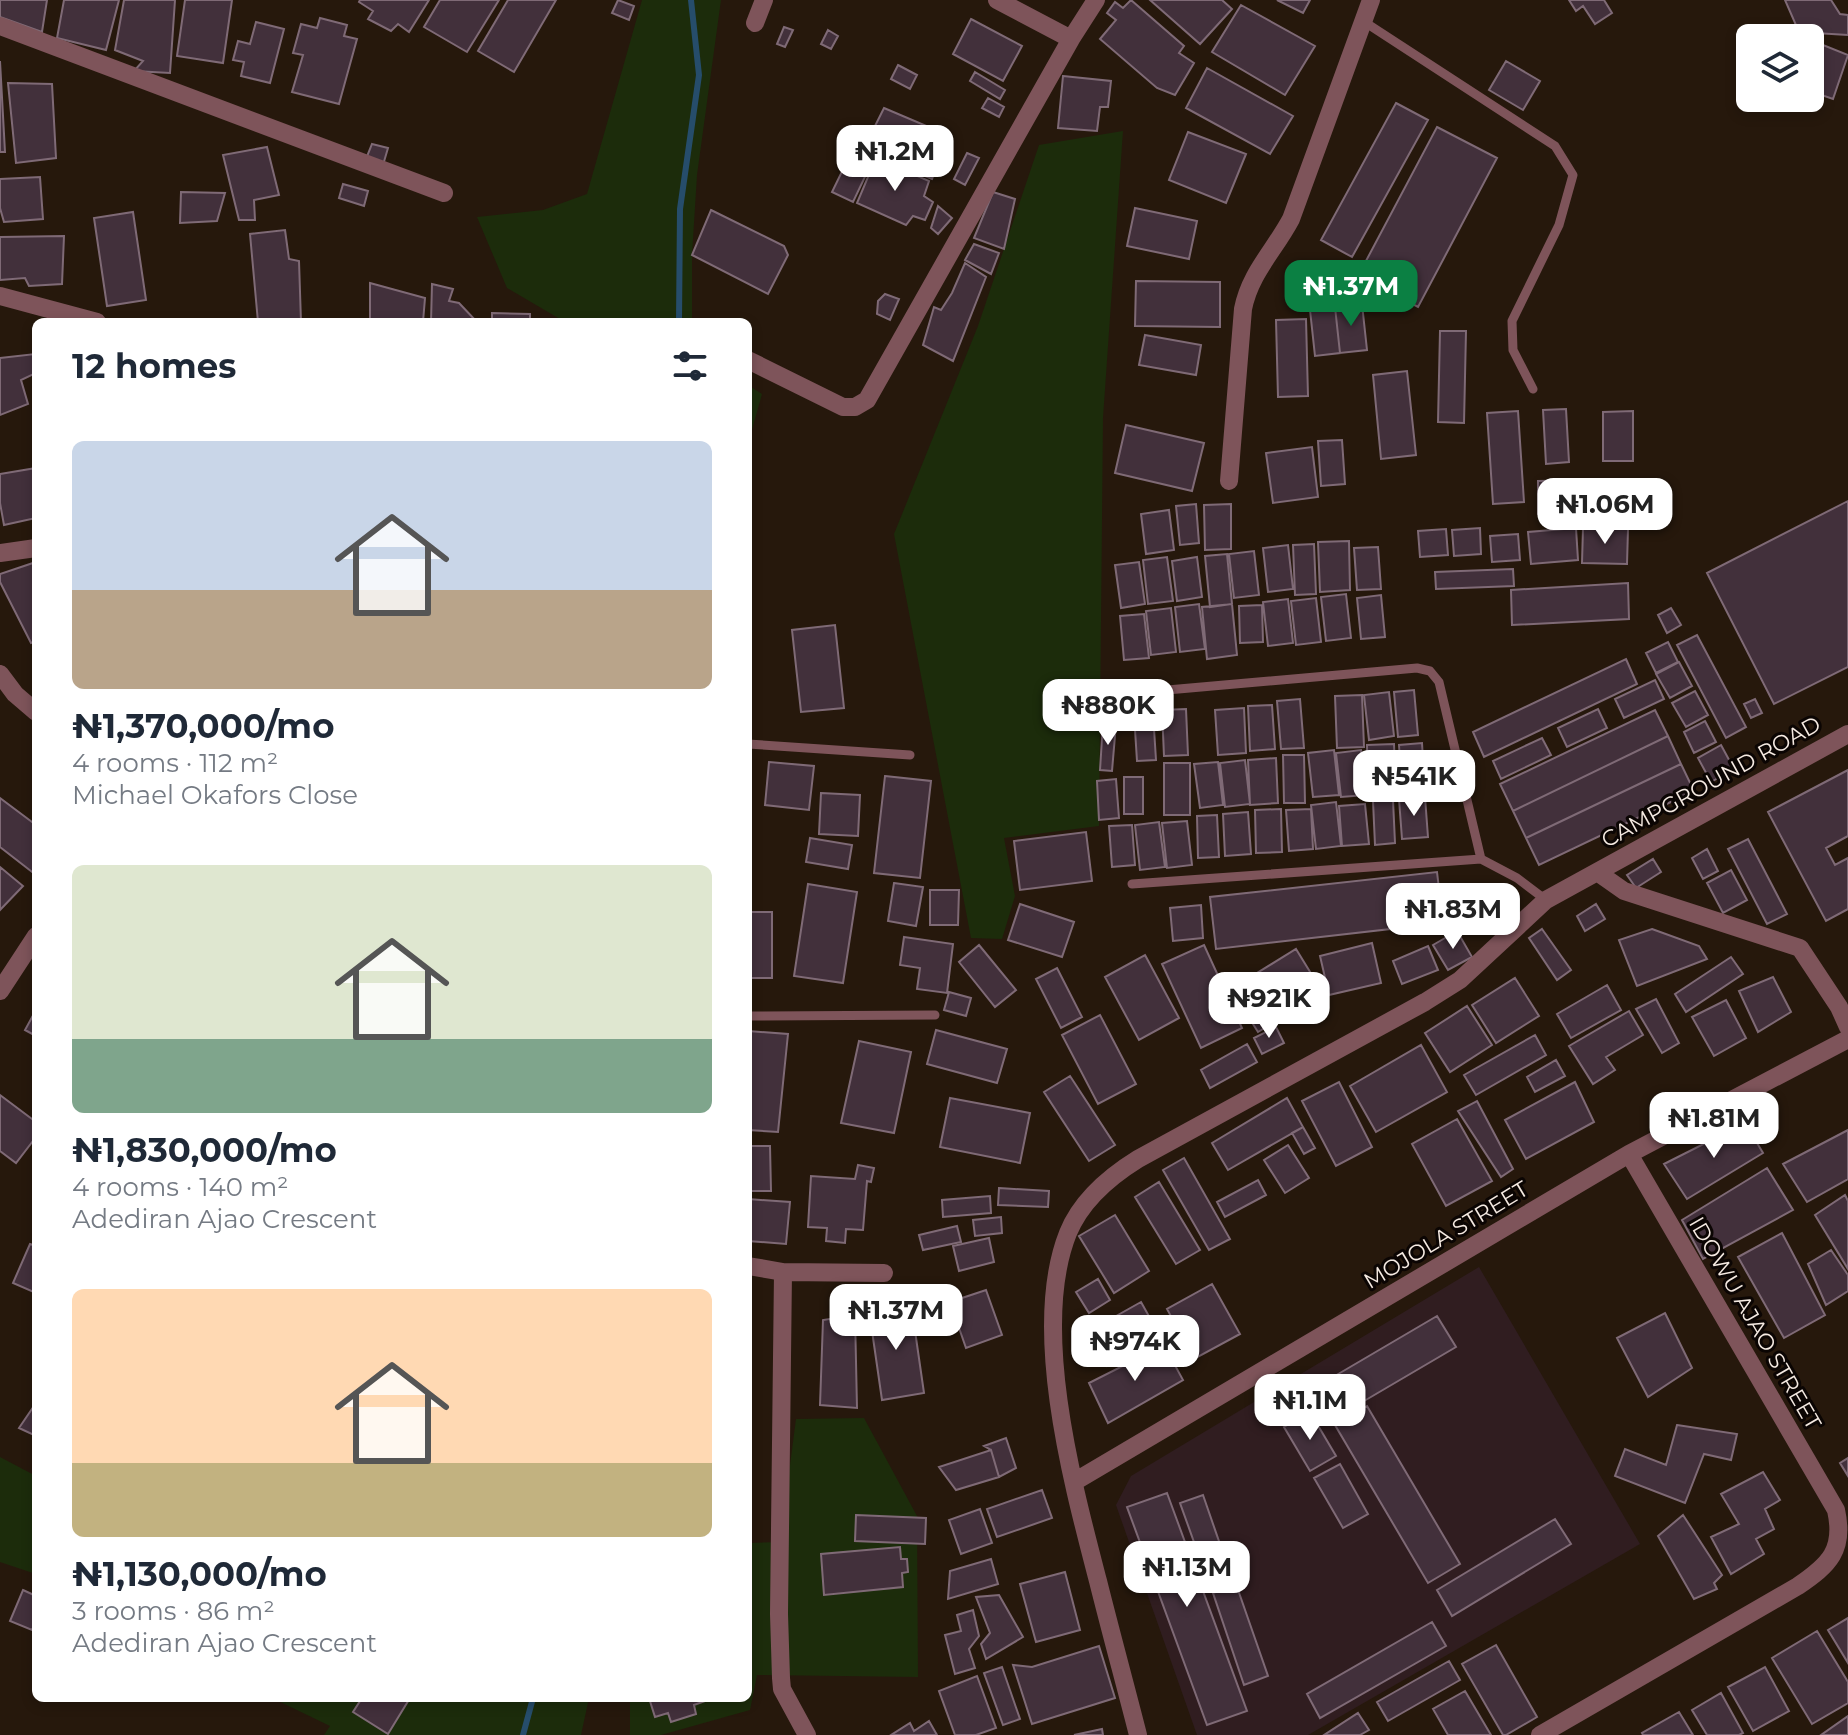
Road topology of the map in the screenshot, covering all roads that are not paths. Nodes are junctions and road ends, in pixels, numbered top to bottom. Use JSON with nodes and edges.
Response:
{"nodes":[{"id":1,"x":764,"y":0,"type":"edge"},
{"id":2,"x":997,"y":0,"type":"edge"},
{"id":3,"x":1096,"y":0,"type":"edge"},
{"id":4,"x":1371,"y":0,"type":"edge"},
{"id":5,"x":1363,"y":21,"type":"junction"},
{"id":6,"x":755,"y":23,"type":"dead end"},
{"id":7,"x":0,"y":26,"type":"edge"},
{"id":8,"x":1071,"y":39,"type":"junction"},
{"id":9,"x":444,"y":193,"type":"dead end"},
{"id":10,"x":0,"y":296,"type":"edge"},
{"id":11,"x":82,"y":318,"type":"edge"},
{"id":12,"x":752,"y":362,"type":"edge"},
{"id":13,"x":1533,"y":389,"type":"dead end"},
{"id":14,"x":1229,"y":481,"type":"dead end"},
{"id":15,"x":32,"y":549,"type":"edge"},
{"id":16,"x":0,"y":553,"type":"edge"},
{"id":17,"x":0,"y":674,"type":"edge"},
{"id":18,"x":1156,"y":691,"type":"dead end"},
{"id":19,"x":32,"y":709,"type":"edge"},
{"id":20,"x":1848,"y":734,"type":"edge"},
{"id":21,"x":752,"y":744,"type":"edge"},
{"id":22,"x":910,"y":755,"type":"dead end"},
{"id":23,"x":1481,"y":859,"type":"junction"},
{"id":24,"x":1597,"y":872,"type":"junction"},
{"id":25,"x":1132,"y":884,"type":"dead end"},
{"id":26,"x":1546,"y":900,"type":"junction"},
{"id":27,"x":32,"y":942,"type":"edge"},
{"id":28,"x":0,"y":991,"type":"edge"},
{"id":29,"x":935,"y":1015,"type":"dead end"},
{"id":30,"x":752,"y":1016,"type":"edge"},
{"id":31,"x":1848,"y":1027,"type":"edge"},
{"id":32,"x":1848,"y":1039,"type":"edge"},
{"id":33,"x":1629,"y":1154,"type":"junction"},
{"id":34,"x":752,"y":1267,"type":"edge"},
{"id":35,"x":783,"y":1272,"type":"junction"},
{"id":36,"x":884,"y":1273,"type":"dead end"},
{"id":37,"x":1074,"y":1482,"type":"junction"},
{"id":38,"x":807,"y":1735,"type":"edge"},
{"id":39,"x":1138,"y":1735,"type":"edge"},
{"id":40,"x":1540,"y":1735,"type":"edge"}],
"edges":[{"from":1,"to":6,"type":"street"},
{"from":2,"to":8,"type":"street"},
{"from":3,"to":8,"type":"street"},
{"from":4,"to":5,"type":"street"},
{"from":5,"to":13,"type":"lane"},
{"from":5,"to":14,"type":"street"},
{"from":7,"to":9,"type":"street"},
{"from":8,"to":12,"type":"street"},
{"from":10,"to":11,"type":"street"},
{"from":15,"to":16,"type":"street"},
{"from":17,"to":19,"type":"street"},
{"from":18,"to":23,"type":"lane"},
{"from":20,"to":24,"type":"street","name":"CAMPGROUND ROAD"},
{"from":21,"to":22,"type":"lane"},
{"from":23,"to":25,"type":"lane"},
{"from":23,"to":26,"type":"lane"},
{"from":24,"to":26,"type":"street","name":"CAMPGROUND ROAD"},
{"from":24,"to":31,"type":"street"},
{"from":26,"to":37,"type":"street","name":"CAMPGROUND ROAD"},
{"from":27,"to":28,"type":"street"},
{"from":29,"to":30,"type":"lane"},
{"from":32,"to":33,"type":"street","name":"MOJOLA STREET"},
{"from":33,"to":37,"type":"street","name":"MOJOLA STREET"},
{"from":33,"to":40,"type":"street","name":"IDOWU AJAO STREET"},
{"from":34,"to":35,"type":"street"},
{"from":35,"to":36,"type":"street"},
{"from":35,"to":38,"type":"street"},
{"from":37,"to":39,"type":"street","name":"CAMPGROUND ROAD"}]}
